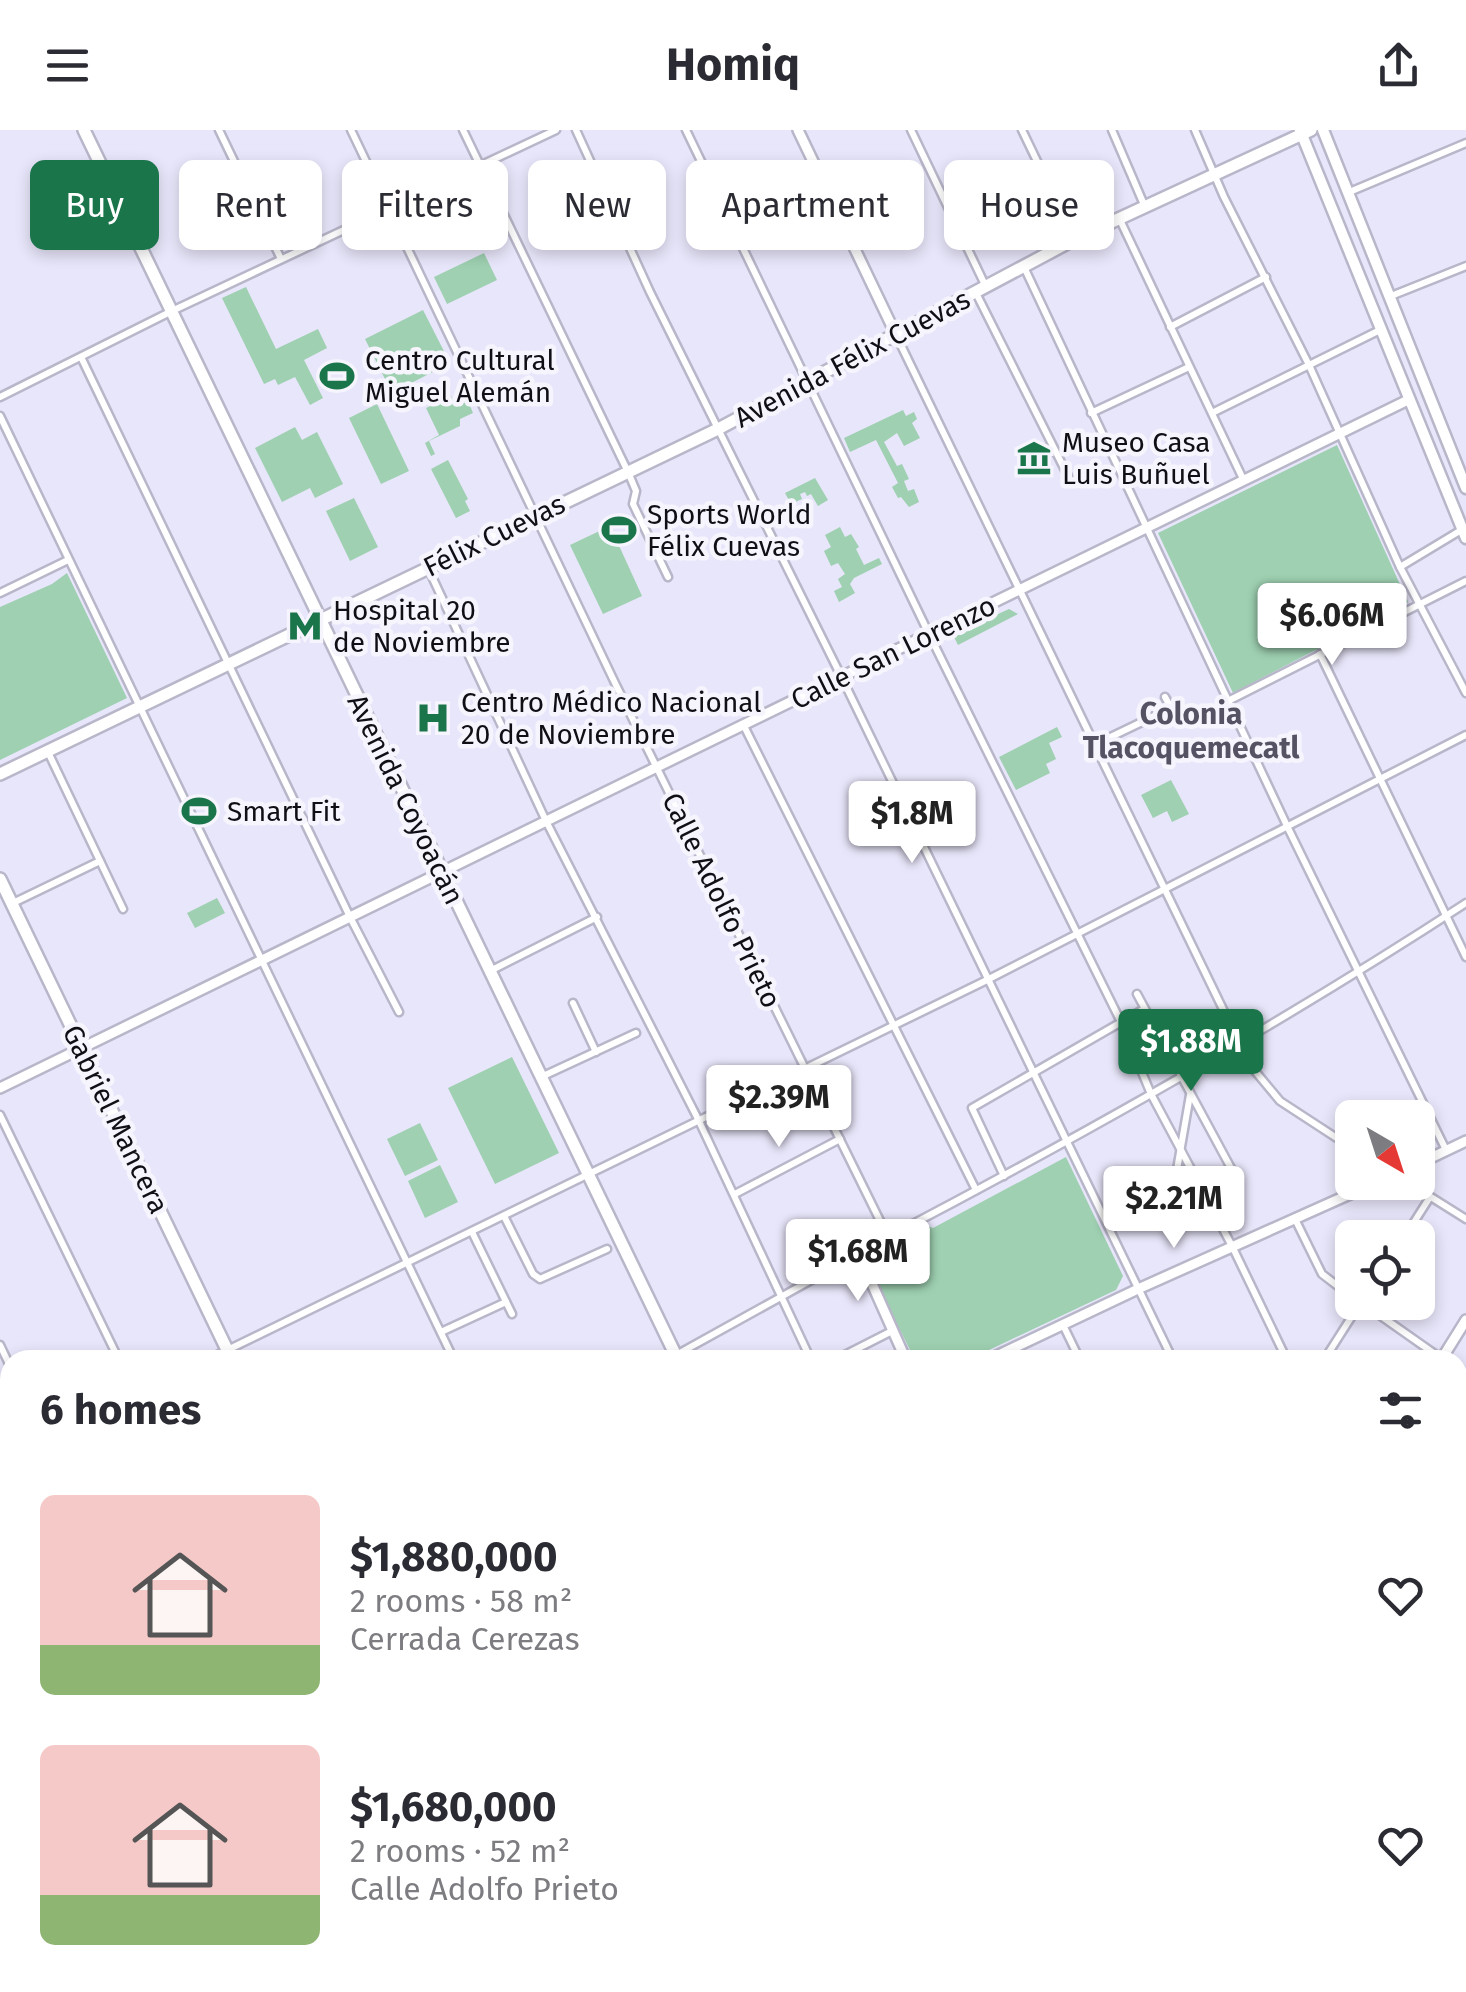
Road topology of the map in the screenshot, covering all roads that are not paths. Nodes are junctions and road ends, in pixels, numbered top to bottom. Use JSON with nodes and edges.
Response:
{"nodes":[{"id":1,"x":84,"y":130,"type":"edge"},
{"id":2,"x":219,"y":130,"type":"edge"},
{"id":3,"x":351,"y":130,"type":"edge"},
{"id":4,"x":463,"y":130,"type":"edge"},
{"id":5,"x":556,"y":130,"type":"edge"},
{"id":6,"x":576,"y":130,"type":"edge"},
{"id":7,"x":686,"y":130,"type":"edge"},
{"id":8,"x":798,"y":130,"type":"edge"},
{"id":9,"x":912,"y":130,"type":"edge"},
{"id":10,"x":1022,"y":130,"type":"edge"},
{"id":11,"x":1112,"y":130,"type":"edge"},
{"id":12,"x":1195,"y":130,"type":"edge"},
{"id":13,"x":1322,"y":130,"type":"edge"},
{"id":14,"x":1305,"y":131,"type":"edge"},
{"id":15,"x":1466,"y":143,"type":"edge"},
{"id":16,"x":365,"y":160,"type":"edge"},
{"id":17,"x":478,"y":160,"type":"edge"},
{"id":18,"x":491,"y":160,"type":"edge"},
{"id":19,"x":1037,"y":160,"type":"edge"},
{"id":20,"x":1214,"y":176,"type":"junction"},
{"id":21,"x":1347,"y":193,"type":"junction"},
{"id":22,"x":1144,"y":207,"type":"junction"},
{"id":23,"x":1119,"y":219,"type":"junction"},
{"id":24,"x":1114,"y":221,"type":"edge"},
{"id":25,"x":508,"y":223,"type":"edge"},
{"id":26,"x":342,"y":230,"type":"edge"},
{"id":27,"x":408,"y":250,"type":"edge"},
{"id":28,"x":1056,"y":250,"type":"edge"},
{"id":29,"x":281,"y":259,"type":"junction"},
{"id":30,"x":1466,"y":266,"type":"edge"},
{"id":31,"x":1024,"y":268,"type":"junction"},
{"id":32,"x":1266,"y":277,"type":"junction"},
{"id":33,"x":981,"y":290,"type":"junction"},
{"id":34,"x":1390,"y":297,"type":"junction"},
{"id":35,"x":174,"y":310,"type":"junction"},
{"id":36,"x":1170,"y":327,"type":"junction"},
{"id":37,"x":1380,"y":330,"type":"junction"},
{"id":38,"x":897,"y":336,"type":"junction"},
{"id":39,"x":81,"y":357,"type":"junction"},
{"id":40,"x":1309,"y":364,"type":"junction"},
{"id":41,"x":1189,"y":366,"type":"junction"},
{"id":42,"x":808,"y":382,"type":"junction"},
{"id":43,"x":0,"y":397,"type":"edge"},
{"id":44,"x":1408,"y":400,"type":"junction"},
{"id":45,"x":1091,"y":413,"type":"junction"},
{"id":46,"x":1212,"y":414,"type":"junction"},
{"id":47,"x":0,"y":416,"type":"edge"},
{"id":48,"x":718,"y":429,"type":"junction"},
{"id":49,"x":1339,"y":432,"type":"junction"},
{"id":50,"x":628,"y":472,"type":"junction"},
{"id":51,"x":1070,"y":480,"type":"dead end"},
{"id":52,"x":1244,"y":481,"type":"junction"},
{"id":53,"x":1466,"y":488,"type":"edge"},
{"id":54,"x":536,"y":515,"type":"junction"},
{"id":55,"x":1147,"y":529,"type":"junction"},
{"id":56,"x":1465,"y":531,"type":"edge"},
{"id":57,"x":68,"y":560,"type":"junction"},
{"id":58,"x":428,"y":567,"type":"junction"},
{"id":59,"x":1400,"y":568,"type":"junction"},
{"id":60,"x":668,"y":577,"type":"dead end"},
{"id":61,"x":1466,"y":581,"type":"edge"},
{"id":62,"x":1021,"y":591,"type":"junction"},
{"id":63,"x":0,"y":593,"type":"edge"},
{"id":64,"x":1419,"y":602,"type":"junction"},
{"id":65,"x":320,"y":619,"type":"junction"},
{"id":66,"x":929,"y":634,"type":"junction"},
{"id":67,"x":1320,"y":654,"type":"junction"},
{"id":68,"x":230,"y":662,"type":"junction"},
{"id":69,"x":842,"y":676,"type":"junction"},
{"id":70,"x":1466,"y":693,"type":"edge"},
{"id":71,"x":1165,"y":697,"type":"dead end"},
{"id":72,"x":1228,"y":701,"type":"junction"},
{"id":73,"x":138,"y":707,"type":"junction"},
{"id":74,"x":743,"y":724,"type":"junction"},
{"id":75,"x":1466,"y":735,"type":"edge"},
{"id":76,"x":1094,"y":745,"type":"junction"},
{"id":77,"x":47,"y":751,"type":"junction"},
{"id":78,"x":656,"y":767,"type":"junction"},
{"id":79,"x":0,"y":774,"type":"edge"},
{"id":80,"x":1382,"y":780,"type":"junction"},
{"id":81,"x":546,"y":821,"type":"junction"},
{"id":82,"x":1288,"y":828,"type":"junction"},
{"id":83,"x":100,"y":860,"type":"junction"},
{"id":84,"x":441,"y":872,"type":"junction"},
{"id":85,"x":0,"y":879,"type":"edge"},
{"id":86,"x":1164,"y":890,"type":"junction"},
{"id":87,"x":12,"y":904,"type":"junction"},
{"id":88,"x":1466,"y":904,"type":"edge"},
{"id":89,"x":124,"y":909,"type":"dead end"},
{"id":90,"x":1447,"y":916,"type":"junction"},
{"id":91,"x":350,"y":917,"type":"junction"},
{"id":92,"x":597,"y":918,"type":"junction"},
{"id":93,"x":1077,"y":934,"type":"junction"},
{"id":94,"x":1466,"y":957,"type":"edge"},
{"id":95,"x":261,"y":961,"type":"junction"},
{"id":96,"x":1357,"y":971,"type":"junction"},
{"id":97,"x":489,"y":972,"type":"junction"},
{"id":98,"x":987,"y":980,"type":"junction"},
{"id":99,"x":1137,"y":994,"type":"dead end"},
{"id":100,"x":574,"y":1003,"type":"dead end"},
{"id":101,"x":1144,"y":1009,"type":"junction"},
{"id":102,"x":398,"y":1012,"type":"dead end"},
{"id":103,"x":1121,"y":1022,"type":"junction"},
{"id":104,"x":894,"y":1025,"type":"junction"},
{"id":105,"x":636,"y":1034,"type":"dead end"},
{"id":106,"x":1240,"y":1045,"type":"junction"},
{"id":107,"x":82,"y":1048,"type":"junction"},
{"id":108,"x":596,"y":1052,"type":"junction"},
{"id":109,"x":805,"y":1068,"type":"junction"},
{"id":110,"x":1034,"y":1074,"type":"junction"},
{"id":111,"x":541,"y":1077,"type":"junction"},
{"id":112,"x":1180,"y":1078,"type":"junction"},
{"id":113,"x":0,"y":1088,"type":"edge"},
{"id":114,"x":1151,"y":1094,"type":"junction"},
{"id":115,"x":1190,"y":1095,"type":"junction"},
{"id":116,"x":0,"y":1115,"type":"edge"},
{"id":117,"x":699,"y":1121,"type":"junction"},
{"id":118,"x":1335,"y":1136,"type":"edge"},
{"id":119,"x":840,"y":1139,"type":"junction"},
{"id":120,"x":1466,"y":1141,"type":"edge"},
{"id":121,"x":1068,"y":1142,"type":"junction"},
{"id":122,"x":1182,"y":1150,"type":"junction"},
{"id":123,"x":1446,"y":1150,"type":"junction"},
{"id":124,"x":1435,"y":1156,"type":"edge"},
{"id":125,"x":1232,"y":1170,"type":"dead end"},
{"id":126,"x":589,"y":1175,"type":"junction"},
{"id":127,"x":1004,"y":1176,"type":"junction"},
{"id":128,"x":976,"y":1190,"type":"junction"},
{"id":129,"x":735,"y":1194,"type":"junction"},
{"id":130,"x":1338,"y":1200,"type":"edge"},
{"id":131,"x":1435,"y":1200,"type":"edge"},
{"id":132,"x":504,"y":1216,"type":"junction"},
{"id":133,"x":1295,"y":1219,"type":"junction"},
{"id":134,"x":1466,"y":1219,"type":"edge"},
{"id":135,"x":1108,"y":1223,"type":"junction"},
{"id":136,"x":472,"y":1232,"type":"junction"},
{"id":137,"x":888,"y":1237,"type":"junction"},
{"id":138,"x":1232,"y":1246,"type":"junction"},
{"id":139,"x":872,"y":1247,"type":"junction"},
{"id":140,"x":608,"y":1248,"type":"dead end"},
{"id":141,"x":855,"y":1257,"type":"junction"},
{"id":142,"x":407,"y":1263,"type":"junction"},
{"id":143,"x":865,"y":1265,"type":"junction"},
{"id":144,"x":1335,"y":1284,"type":"edge"},
{"id":145,"x":1138,"y":1289,"type":"junction"},
{"id":146,"x":782,"y":1298,"type":"junction"},
{"id":147,"x":506,"y":1302,"type":"junction"},
{"id":148,"x":512,"y":1314,"type":"dead end"},
{"id":149,"x":1350,"y":1320,"type":"edge"},
{"id":150,"x":1385,"y":1320,"type":"edge"},
{"id":151,"x":1466,"y":1320,"type":"edge"},
{"id":152,"x":1062,"y":1324,"type":"junction"},
{"id":153,"x":440,"y":1332,"type":"junction"},
{"id":154,"x":892,"y":1332,"type":"junction"},
{"id":155,"x":114,"y":1350,"type":"edge"},
{"id":156,"x":227,"y":1350,"type":"edge"},
{"id":157,"x":239,"y":1350,"type":"edge"},
{"id":158,"x":449,"y":1350,"type":"edge"},
{"id":159,"x":670,"y":1350,"type":"edge"},
{"id":160,"x":688,"y":1350,"type":"edge"},
{"id":161,"x":806,"y":1350,"type":"edge"},
{"id":162,"x":855,"y":1350,"type":"edge"},
{"id":163,"x":901,"y":1350,"type":"edge"},
{"id":164,"x":1009,"y":1350,"type":"edge"},
{"id":165,"x":1075,"y":1350,"type":"edge"},
{"id":166,"x":1168,"y":1350,"type":"edge"},
{"id":167,"x":1282,"y":1350,"type":"edge"},
{"id":168,"x":1330,"y":1350,"type":"edge"},
{"id":169,"x":1428,"y":1350,"type":"edge"},
{"id":170,"x":1447,"y":1350,"type":"edge"}],
"edges":[{"from":1,"to":35,"type":"main road","name":"Avenida Coyoacán"},
{"from":2,"to":29,"type":"street"},
{"from":3,"to":16,"type":"street","name":"Calle Adolfo Prieto"},
{"from":4,"to":17,"type":"street"},
{"from":5,"to":18,"type":"street"},
{"from":6,"to":48,"type":"street"},
{"from":7,"to":42,"type":"street"},
{"from":8,"to":38,"type":"street"},
{"from":9,"to":33,"type":"street"},
{"from":10,"to":19,"type":"street"},
{"from":11,"to":22,"type":"street"},
{"from":12,"to":20,"type":"street"},
{"from":13,"to":21,"type":"main road"},
{"from":14,"to":20,"type":"main road"},
{"from":14,"to":37,"type":"main road"},
{"from":15,"to":21,"type":"street"},
{"from":20,"to":22,"type":"main road"},
{"from":20,"to":32,"type":"street"},
{"from":21,"to":34,"type":"main road"},
{"from":22,"to":23,"type":"main road"},
{"from":23,"to":24,"type":"main road"},
{"from":23,"to":36,"type":"street"},
{"from":25,"to":50,"type":"street"},
{"from":26,"to":29,"type":"street"},
{"from":27,"to":54,"type":"street","name":"Calle Adolfo Prieto"},
{"from":28,"to":31,"type":"main road"},
{"from":29,"to":35,"type":"street"},
{"from":30,"to":34,"type":"street"},
{"from":31,"to":33,"type":"main road"},
{"from":31,"to":45,"type":"street"},
{"from":32,"to":36,"type":"street"},
{"from":32,"to":40,"type":"street"},
{"from":33,"to":38,"type":"main road","name":"Avenida Félix Cuevas"},
{"from":33,"to":51,"type":"street"},
{"from":34,"to":53,"type":"main road"},
{"from":35,"to":39,"type":"street"},
{"from":35,"to":65,"type":"main road","name":"Avenida Coyoacán"},
{"from":36,"to":41,"type":"street"},
{"from":37,"to":40,"type":"street"},
{"from":37,"to":44,"type":"main road"},
{"from":38,"to":42,"type":"main road","name":"Avenida Félix Cuevas"},
{"from":38,"to":62,"type":"street"},
{"from":39,"to":43,"type":"street"},
{"from":39,"to":68,"type":"street"},
{"from":40,"to":46,"type":"street"},
{"from":40,"to":49,"type":"street"},
{"from":41,"to":45,"type":"street"},
{"from":41,"to":46,"type":"street"},
{"from":42,"to":48,"type":"main road","name":"Avenida Félix Cuevas"},
{"from":42,"to":66,"type":"street"},
{"from":44,"to":49,"type":"street","name":"Calle San Lorenzo"},
{"from":44,"to":56,"type":"main road"},
{"from":45,"to":55,"type":"street"},
{"from":46,"to":52,"type":"street"},
{"from":47,"to":57,"type":"street"},
{"from":48,"to":50,"type":"main road","name":"Félix Cuevas"},
{"from":48,"to":69,"type":"street"},
{"from":49,"to":52,"type":"street","name":"Calle San Lorenzo"},
{"from":49,"to":59,"type":"street"},
{"from":50,"to":54,"type":"main road","name":"Félix Cuevas"},
{"from":50,"to":60,"type":"street"},
{"from":52,"to":55,"type":"street","name":"Calle San Lorenzo"},
{"from":54,"to":58,"type":"main road","name":"Félix Cuevas"},
{"from":54,"to":78,"type":"street","name":"Calle Adolfo Prieto"},
{"from":55,"to":62,"type":"street","name":"Calle San Lorenzo"},
{"from":55,"to":72,"type":"street"},
{"from":56,"to":59,"type":"street"},
{"from":57,"to":63,"type":"street"},
{"from":57,"to":73,"type":"street"},
{"from":58,"to":65,"type":"main road","name":"Félix Cuevas"},
{"from":58,"to":81,"type":"street"},
{"from":59,"to":64,"type":"street"},
{"from":61,"to":64,"type":"street"},
{"from":62,"to":66,"type":"street","name":"Calle San Lorenzo"},
{"from":62,"to":76,"type":"street"},
{"from":64,"to":67,"type":"street"},
{"from":64,"to":70,"type":"street"},
{"from":65,"to":68,"type":"main road","name":"Félix Cuevas"},
{"from":65,"to":84,"type":"main road","name":"Avenida Coyoacán"},
{"from":66,"to":69,"type":"street","name":"Calle San Lorenzo"},
{"from":66,"to":93,"type":"street"},
{"from":67,"to":72,"type":"street"},
{"from":67,"to":80,"type":"street"},
{"from":68,"to":73,"type":"main road","name":"Félix Cuevas"},
{"from":68,"to":91,"type":"street"},
{"from":69,"to":74,"type":"street","name":"Calle San Lorenzo"},
{"from":69,"to":98,"type":"street"},
{"from":71,"to":76,"type":"street"},
{"from":72,"to":82,"type":"street"},
{"from":73,"to":77,"type":"main road","name":"Félix Cuevas"},
{"from":73,"to":95,"type":"street"},
{"from":74,"to":78,"type":"street","name":"Calle San Lorenzo"},
{"from":74,"to":104,"type":"street"},
{"from":75,"to":80,"type":"street"},
{"from":76,"to":86,"type":"street"},
{"from":77,"to":79,"type":"main road","name":"Félix Cuevas"},
{"from":77,"to":83,"type":"street"},
{"from":78,"to":81,"type":"street","name":"Calle San Lorenzo"},
{"from":78,"to":109,"type":"street","name":"Calle Adolfo Prieto"},
{"from":80,"to":82,"type":"street"},
{"from":80,"to":90,"type":"street"},
{"from":81,"to":84,"type":"street","name":"Calle San Lorenzo"},
{"from":81,"to":92,"type":"street"},
{"from":82,"to":86,"type":"street"},
{"from":82,"to":96,"type":"street"},
{"from":83,"to":87,"type":"street"},
{"from":83,"to":89,"type":"street"},
{"from":84,"to":91,"type":"street","name":"Calle San Lorenzo"},
{"from":84,"to":97,"type":"main road","name":"Avenida Coyoacán"},
{"from":85,"to":87,"type":"main road","name":"Gabriel Mancera"},
{"from":86,"to":93,"type":"street"},
{"from":86,"to":106,"type":"street"},
{"from":87,"to":107,"type":"main road","name":"Gabriel Mancera"},
{"from":88,"to":90,"type":"street"},
{"from":90,"to":94,"type":"street"},
{"from":90,"to":96,"type":"street"},
{"from":91,"to":95,"type":"street","name":"Calle San Lorenzo"},
{"from":91,"to":102,"type":"street"},
{"from":92,"to":97,"type":"street"},
{"from":92,"to":117,"type":"street"},
{"from":93,"to":98,"type":"street"},
{"from":93,"to":103,"type":"street"},
{"from":95,"to":107,"type":"street","name":"Calle San Lorenzo"},
{"from":95,"to":142,"type":"street"},
{"from":96,"to":106,"type":"street"},
{"from":96,"to":123,"type":"street"},
{"from":97,"to":111,"type":"main road","name":"Avenida Coyoacán"},
{"from":98,"to":104,"type":"street"},
{"from":98,"to":110,"type":"street"},
{"from":99,"to":101,"type":"street"},
{"from":100,"to":108,"type":"street"},
{"from":101,"to":103,"type":"street"},
{"from":101,"to":112,"type":"street"},
{"from":103,"to":110,"type":"street"},
{"from":103,"to":114,"type":"street"},
{"from":104,"to":109,"type":"street"},
{"from":104,"to":128,"type":"street"},
{"from":105,"to":108,"type":"street"},
{"from":106,"to":112,"type":"street"},
{"from":106,"to":118,"type":"street"},
{"from":107,"to":113,"type":"street","name":"Calle San Lorenzo"},
{"from":107,"to":156,"type":"main road","name":"Gabriel Mancera"},
{"from":108,"to":111,"type":"street"},
{"from":109,"to":117,"type":"street"},
{"from":109,"to":119,"type":"street","name":"Calle Adolfo Prieto"},
{"from":110,"to":121,"type":"street"},
{"from":110,"to":127,"type":"street"},
{"from":111,"to":126,"type":"main road","name":"Avenida Coyoacán"},
{"from":112,"to":114,"type":"street"},
{"from":112,"to":115,"type":"street"},
{"from":114,"to":121,"type":"street"},
{"from":114,"to":122,"type":"street"},
{"from":115,"to":122,"type":"street"},
{"from":115,"to":125,"type":"street"},
{"from":116,"to":155,"type":"street"},
{"from":117,"to":126,"type":"street"},
{"from":117,"to":129,"type":"street"},
{"from":119,"to":129,"type":"street"},
{"from":119,"to":137,"type":"street","name":"Calle Adolfo Prieto"},
{"from":120,"to":123,"type":"street"},
{"from":121,"to":127,"type":"street"},
{"from":121,"to":135,"type":"street"},
{"from":122,"to":135,"type":"street"},
{"from":122,"to":138,"type":"street"},
{"from":123,"to":124,"type":"street"},
{"from":126,"to":132,"type":"street"},
{"from":126,"to":159,"type":"main road","name":"Avenida Coyoacán"},
{"from":127,"to":128,"type":"street"},
{"from":128,"to":137,"type":"street"},
{"from":129,"to":146,"type":"street"},
{"from":130,"to":133,"type":"street"},
{"from":131,"to":134,"type":"street"},
{"from":132,"to":136,"type":"street"},
{"from":132,"to":140,"type":"street"},
{"from":133,"to":138,"type":"street"},
{"from":133,"to":144,"type":"street"},
{"from":135,"to":145,"type":"street"},
{"from":136,"to":142,"type":"street"},
{"from":136,"to":147,"type":"street"},
{"from":137,"to":139,"type":"street"},
{"from":138,"to":145,"type":"street"},
{"from":138,"to":167,"type":"street"},
{"from":139,"to":141,"type":"street"},
{"from":139,"to":143,"type":"street"},
{"from":141,"to":143,"type":"street"},
{"from":141,"to":146,"type":"street"},
{"from":142,"to":153,"type":"street"},
{"from":142,"to":157,"type":"street"},
{"from":143,"to":154,"type":"street"},
{"from":145,"to":152,"type":"street"},
{"from":145,"to":166,"type":"street"},
{"from":146,"to":160,"type":"street"},
{"from":146,"to":161,"type":"street"},
{"from":147,"to":148,"type":"street"},
{"from":147,"to":153,"type":"street"},
{"from":149,"to":168,"type":"street"},
{"from":150,"to":169,"type":"street"},
{"from":151,"to":170,"type":"street"},
{"from":152,"to":164,"type":"street"},
{"from":152,"to":165,"type":"street"},
{"from":153,"to":158,"type":"street"},
{"from":154,"to":162,"type":"street"},
{"from":154,"to":163,"type":"street"}]}
